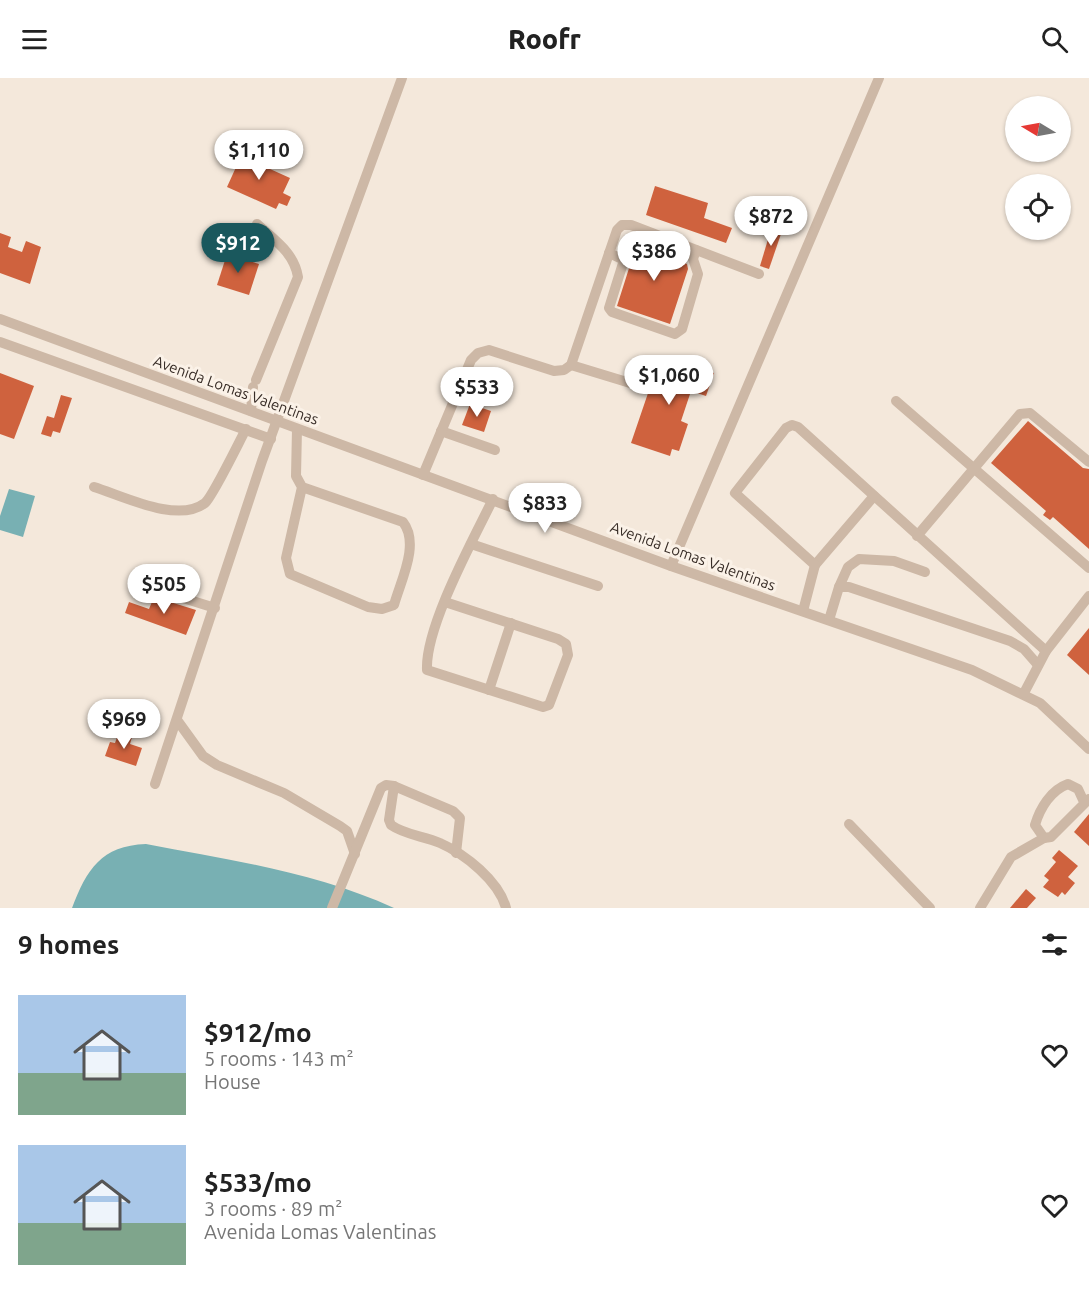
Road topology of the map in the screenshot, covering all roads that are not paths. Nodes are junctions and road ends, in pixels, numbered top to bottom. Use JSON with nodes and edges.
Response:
{"nodes":[{"id":1,"x":402,"y":78,"type":"edge"},
{"id":2,"x":879,"y":78,"type":"edge"},
{"id":3,"x":257,"y":224,"type":"dead end"},
{"id":4,"x":696,"y":250,"type":"junction"},
{"id":5,"x":609,"y":253,"type":"junction"},
{"id":6,"x":759,"y":273,"type":"dead end"},
{"id":7,"x":0,"y":319,"type":"edge"},
{"id":8,"x":0,"y":342,"type":"edge"},
{"id":9,"x":572,"y":365,"type":"junction"},
{"id":10,"x":640,"y":386,"type":"dead end"},
{"id":11,"x":896,"y":401,"type":"dead end"},
{"id":12,"x":251,"y":411,"type":"junction"},
{"id":13,"x":279,"y":420,"type":"junction"},
{"id":14,"x":246,"y":429,"type":"junction"},
{"id":15,"x":297,"y":429,"type":"junction"},
{"id":16,"x":441,"y":431,"type":"junction"},
{"id":17,"x":271,"y":439,"type":"junction"},
{"id":18,"x":495,"y":450,"type":"dead end"},
{"id":19,"x":1089,"y":462,"type":"edge"},
{"id":20,"x":975,"y":471,"type":"junction"},
{"id":21,"x":423,"y":475,"type":"junction"},
{"id":22,"x":94,"y":487,"type":"dead end"},
{"id":23,"x":302,"y":487,"type":"junction"},
{"id":24,"x":874,"y":496,"type":"junction"},
{"id":25,"x":493,"y":500,"type":"junction"},
{"id":26,"x":917,"y":536,"type":"junction"},
{"id":27,"x":471,"y":544,"type":"junction"},
{"id":28,"x":815,"y":565,"type":"junction"},
{"id":29,"x":670,"y":566,"type":"junction"},
{"id":30,"x":1089,"y":568,"type":"edge"},
{"id":31,"x":925,"y":572,"type":"dead end"},
{"id":32,"x":145,"y":586,"type":"dead end"},
{"id":33,"x":598,"y":586,"type":"dead end"},
{"id":34,"x":838,"y":587,"type":"junction"},
{"id":35,"x":1089,"y":596,"type":"edge"},
{"id":36,"x":445,"y":602,"type":"junction"},
{"id":37,"x":215,"y":608,"type":"junction"},
{"id":38,"x":803,"y":611,"type":"junction"},
{"id":39,"x":829,"y":620,"type":"junction"},
{"id":40,"x":511,"y":623,"type":"junction"},
{"id":41,"x":1046,"y":651,"type":"junction"},
{"id":42,"x":1038,"y":664,"type":"junction"},
{"id":43,"x":489,"y":690,"type":"junction"},
{"id":44,"x":1024,"y":693,"type":"junction"},
{"id":45,"x":177,"y":720,"type":"junction"},
{"id":46,"x":1087,"y":742,"type":"edge"},
{"id":47,"x":155,"y":784,"type":"dead end"},
{"id":48,"x":394,"y":786,"type":"junction"},
{"id":49,"x":1087,"y":800,"type":"edge"},
{"id":50,"x":849,"y":824,"type":"dead end"},
{"id":51,"x":1044,"y":838,"type":"junction"},
{"id":52,"x":456,"y":853,"type":"junction"},
{"id":53,"x":355,"y":854,"type":"junction"},
{"id":54,"x":332,"y":908,"type":"edge"},
{"id":55,"x":506,"y":908,"type":"edge"},
{"id":56,"x":930,"y":908,"type":"edge"},
{"id":57,"x":980,"y":908,"type":"edge"}],
"edges":[{"from":1,"to":13,"type":"street"},
{"from":2,"to":29,"type":"street"},
{"from":3,"to":12,"type":"street"},
{"from":4,"to":5,"type":"street"},
{"from":4,"to":5,"type":"street"},
{"from":4,"to":6,"type":"street"},
{"from":5,"to":9,"type":"street"},
{"from":7,"to":12,"type":"street","name":"Avenida Lomas Valentinas"},
{"from":8,"to":14,"type":"street"},
{"from":9,"to":10,"type":"street"},
{"from":9,"to":16,"type":"street"},
{"from":11,"to":20,"type":"street"},
{"from":12,"to":13,"type":"street","name":"Avenida Lomas Valentinas"},
{"from":13,"to":15,"type":"street","name":"Avenida Lomas Valentinas"},
{"from":13,"to":17,"type":"street"},
{"from":14,"to":17,"type":"street"},
{"from":14,"to":22,"type":"street"},
{"from":15,"to":21,"type":"street","name":"Avenida Lomas Valentinas"},
{"from":15,"to":23,"type":"street"},
{"from":16,"to":18,"type":"street"},
{"from":16,"to":21,"type":"street"},
{"from":17,"to":37,"type":"street"},
{"from":19,"to":20,"type":"street"},
{"from":20,"to":26,"type":"street"},
{"from":20,"to":30,"type":"street"},
{"from":21,"to":25,"type":"street","name":"Avenida Lomas Valentinas"},
{"from":23,"to":23,"type":"street"},
{"from":24,"to":26,"type":"street"},
{"from":24,"to":28,"type":"street"},
{"from":24,"to":28,"type":"street"},
{"from":25,"to":27,"type":"street"},
{"from":25,"to":29,"type":"street","name":"Avenida Lomas Valentinas"},
{"from":26,"to":41,"type":"street"},
{"from":27,"to":33,"type":"street"},
{"from":27,"to":36,"type":"street"},
{"from":28,"to":38,"type":"street"},
{"from":29,"to":38,"type":"street","name":"Avenida Lomas Valentinas"},
{"from":31,"to":34,"type":"street"},
{"from":32,"to":37,"type":"street"},
{"from":34,"to":39,"type":"street"},
{"from":34,"to":42,"type":"street"},
{"from":35,"to":41,"type":"street"},
{"from":36,"to":40,"type":"street"},
{"from":36,"to":43,"type":"street"},
{"from":37,"to":45,"type":"street"},
{"from":38,"to":39,"type":"street","name":"Avenida Lomas Valentinas"},
{"from":39,"to":44,"type":"street","name":"Avenida Lomas Valentinas"},
{"from":40,"to":43,"type":"street"},
{"from":40,"to":43,"type":"street"},
{"from":41,"to":42,"type":"street"},
{"from":42,"to":44,"type":"street"},
{"from":44,"to":46,"type":"street","name":"Avenida Lomas Valentinas"},
{"from":45,"to":47,"type":"street"},
{"from":45,"to":53,"type":"street"},
{"from":48,"to":52,"type":"street"},
{"from":48,"to":52,"type":"street"},
{"from":48,"to":53,"type":"street"},
{"from":49,"to":51,"type":"street"},
{"from":49,"to":51,"type":"street"},
{"from":50,"to":56,"type":"street"},
{"from":51,"to":57,"type":"street"},
{"from":52,"to":55,"type":"street"},
{"from":53,"to":54,"type":"street"}]}
